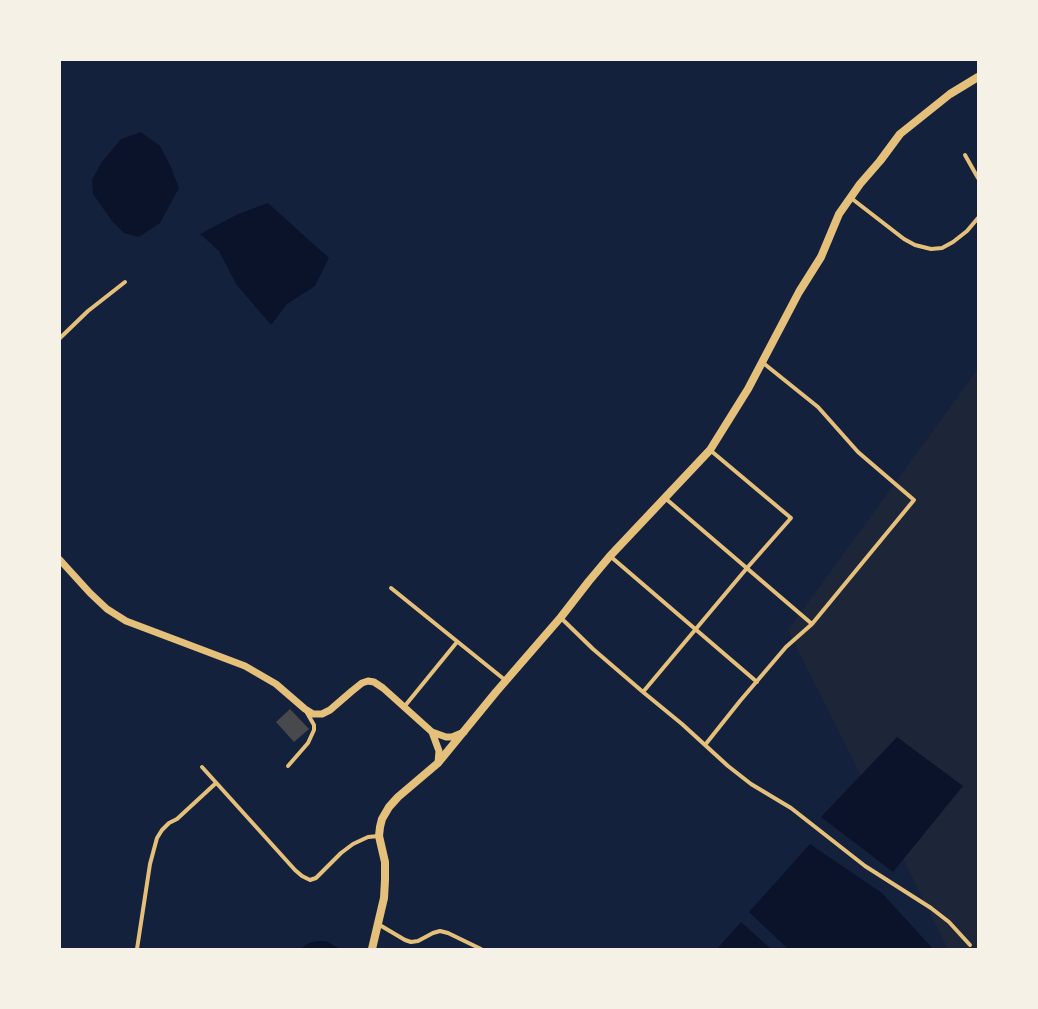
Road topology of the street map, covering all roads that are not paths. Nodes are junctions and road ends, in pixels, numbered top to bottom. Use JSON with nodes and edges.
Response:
{"nodes":[{"id":1,"x":978,"y":77,"type":"edge"},
{"id":2,"x":965,"y":155,"type":"dead end"},
{"id":3,"x":978,"y":178,"type":"edge"},
{"id":4,"x":850,"y":198,"type":"junction"},
{"id":5,"x":978,"y":218,"type":"edge"},
{"id":6,"x":125,"y":282,"type":"dead end"},
{"id":7,"x":60,"y":338,"type":"edge"},
{"id":8,"x":762,"y":362,"type":"junction"},
{"id":9,"x":710,"y":450,"type":"junction"},
{"id":10,"x":665,"y":498,"type":"junction"},
{"id":11,"x":610,"y":556,"type":"junction"},
{"id":12,"x":60,"y":560,"type":"edge"},
{"id":13,"x":747,"y":568,"type":"junction"},
{"id":14,"x":391,"y":588,"type":"dead end"},
{"id":15,"x":561,"y":617,"type":"junction"},
{"id":16,"x":812,"y":624,"type":"junction"},
{"id":17,"x":696,"y":629,"type":"junction"},
{"id":18,"x":457,"y":642,"type":"junction"},
{"id":19,"x":505,"y":680,"type":"junction"},
{"id":20,"x":757,"y":682,"type":"junction"},
{"id":21,"x":643,"y":692,"type":"junction"},
{"id":22,"x":404,"y":707,"type":"junction"},
{"id":23,"x":305,"y":709,"type":"junction"},
{"id":24,"x":432,"y":732,"type":"junction"},
{"id":25,"x":464,"y":732,"type":"junction"},
{"id":26,"x":705,"y":745,"type":"junction"},
{"id":27,"x":438,"y":763,"type":"junction"},
{"id":28,"x":288,"y":766,"type":"dead end"},
{"id":29,"x":202,"y":767,"type":"dead end"},
{"id":30,"x":216,"y":783,"type":"junction"},
{"id":31,"x":379,"y":836,"type":"junction"},
{"id":32,"x":377,"y":924,"type":"junction"},
{"id":33,"x":970,"y":945,"type":"dead end"},
{"id":34,"x":137,"y":949,"type":"edge"},
{"id":35,"x":372,"y":949,"type":"edge"},
{"id":36,"x":481,"y":949,"type":"edge"}],
"edges":[{"from":1,"to":4,"type":"main road"},
{"from":2,"to":3,"type":"street"},
{"from":4,"to":5,"type":"street"},
{"from":4,"to":8,"type":"main road"},
{"from":6,"to":7,"type":"street"},
{"from":8,"to":9,"type":"main road"},
{"from":8,"to":16,"type":"street"},
{"from":9,"to":10,"type":"main road"},
{"from":9,"to":13,"type":"street"},
{"from":10,"to":11,"type":"main road"},
{"from":10,"to":13,"type":"street"},
{"from":11,"to":15,"type":"main road"},
{"from":11,"to":17,"type":"street"},
{"from":12,"to":23,"type":"street"},
{"from":13,"to":16,"type":"street"},
{"from":13,"to":17,"type":"street"},
{"from":14,"to":18,"type":"street"},
{"from":15,"to":19,"type":"main road"},
{"from":15,"to":21,"type":"street"},
{"from":16,"to":20,"type":"street"},
{"from":17,"to":20,"type":"street"},
{"from":17,"to":21,"type":"street"},
{"from":18,"to":19,"type":"street"},
{"from":18,"to":22,"type":"street"},
{"from":19,"to":25,"type":"main road"},
{"from":20,"to":26,"type":"street"},
{"from":21,"to":26,"type":"street"},
{"from":22,"to":23,"type":"street"},
{"from":22,"to":24,"type":"street"},
{"from":23,"to":28,"type":"street"},
{"from":24,"to":25,"type":"street"},
{"from":24,"to":27,"type":"street"},
{"from":25,"to":27,"type":"main road"},
{"from":26,"to":33,"type":"street"},
{"from":27,"to":31,"type":"main road"},
{"from":29,"to":30,"type":"street"},
{"from":30,"to":31,"type":"street"},
{"from":30,"to":34,"type":"street"},
{"from":31,"to":32,"type":"main road"},
{"from":32,"to":35,"type":"main road"},
{"from":32,"to":36,"type":"street"}]}
